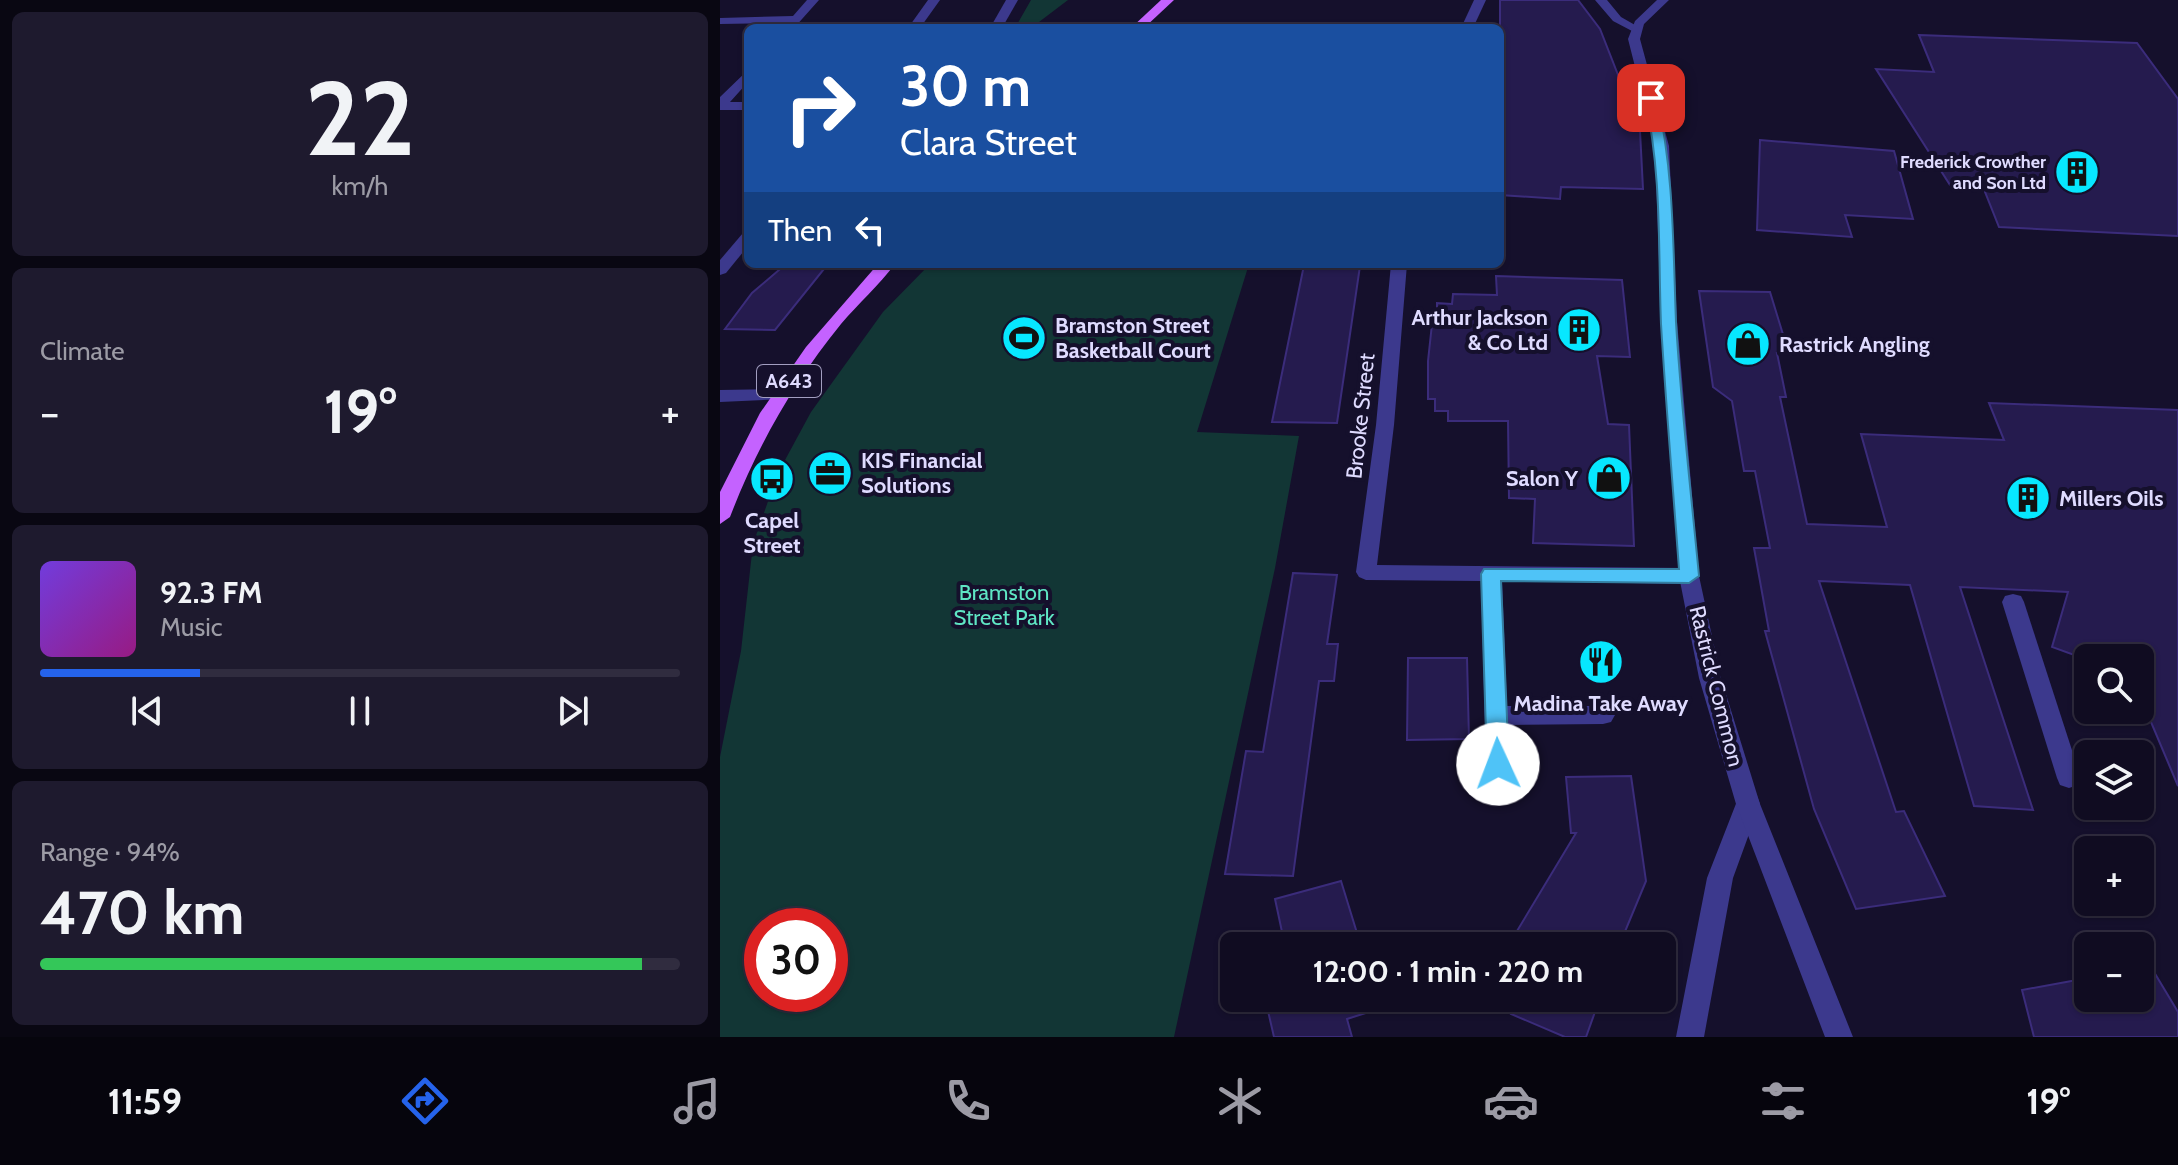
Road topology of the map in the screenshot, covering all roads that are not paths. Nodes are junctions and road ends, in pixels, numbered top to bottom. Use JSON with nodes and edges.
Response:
{"nodes":[{"id":1,"x":813,"y":0,"type":"edge"},
{"id":2,"x":934,"y":0,"type":"edge"},
{"id":3,"x":1012,"y":0,"type":"edge"},
{"id":4,"x":1168,"y":0,"type":"edge"},
{"id":5,"x":1480,"y":0,"type":"edge"},
{"id":6,"x":1663,"y":0,"type":"edge"},
{"id":7,"x":1602,"y":2,"type":"edge"},
{"id":8,"x":720,"y":21,"type":"edge"},
{"id":9,"x":792,"y":23,"type":"edge"},
{"id":10,"x":917,"y":24,"type":"edge"},
{"id":11,"x":998,"y":24,"type":"edge"},
{"id":12,"x":1141,"y":24,"type":"edge"},
{"id":13,"x":1469,"y":24,"type":"edge"},
{"id":14,"x":1636,"y":29,"type":"junction"},
{"id":15,"x":744,"y":79,"type":"edge"},
{"id":16,"x":720,"y":106,"type":"edge"},
{"id":17,"x":744,"y":106,"type":"edge"},
{"id":18,"x":744,"y":241,"type":"edge"},
{"id":19,"x":883,"y":268,"type":"edge"},
{"id":20,"x":1399,"y":268,"type":"edge"},
{"id":21,"x":720,"y":270,"type":"edge"},
{"id":22,"x":779,"y":395,"type":"junction"},
{"id":23,"x":720,"y":396,"type":"edge"},
{"id":24,"x":720,"y":517,"type":"edge"},
{"id":25,"x":1491,"y":574,"type":"junction"},
{"id":26,"x":1689,"y":576,"type":"junction"},
{"id":27,"x":2013,"y":602,"type":"dead end"},
{"id":28,"x":1603,"y":715,"type":"dead end"},
{"id":29,"x":1496,"y":716,"type":"junction"},
{"id":30,"x":1498,"y":764,"type":"dead end"},
{"id":31,"x":2069,"y":778,"type":"dead end"},
{"id":32,"x":1748,"y":804,"type":"junction"},
{"id":33,"x":1690,"y":1037,"type":"edge"},
{"id":34,"x":1839,"y":1037,"type":"edge"}],
"edges":[{"from":1,"to":9,"type":"street"},
{"from":2,"to":10,"type":"street"},
{"from":3,"to":11,"type":"street"},
{"from":4,"to":12,"type":"main road"},
{"from":5,"to":13,"type":"street"},
{"from":6,"to":14,"type":"street"},
{"from":7,"to":14,"type":"street"},
{"from":8,"to":9,"type":"street"},
{"from":14,"to":26,"type":"street","name":"Rastrick Common"},
{"from":15,"to":16,"type":"street"},
{"from":16,"to":17,"type":"street"},
{"from":18,"to":21,"type":"street"},
{"from":19,"to":22,"type":"main road","number":"A643"},
{"from":20,"to":25,"type":"street","name":"Brooke Street"},
{"from":22,"to":23,"type":"street"},
{"from":22,"to":24,"type":"main road","number":"A643"},
{"from":25,"to":26,"type":"street"},
{"from":25,"to":29,"type":"street"},
{"from":26,"to":32,"type":"street","name":"Rastrick Common"},
{"from":27,"to":31,"type":"street"},
{"from":28,"to":29,"type":"street"},
{"from":29,"to":30,"type":"street"},
{"from":32,"to":33,"type":"street"},
{"from":32,"to":34,"type":"street","name":"Rastrick Common"}]}
